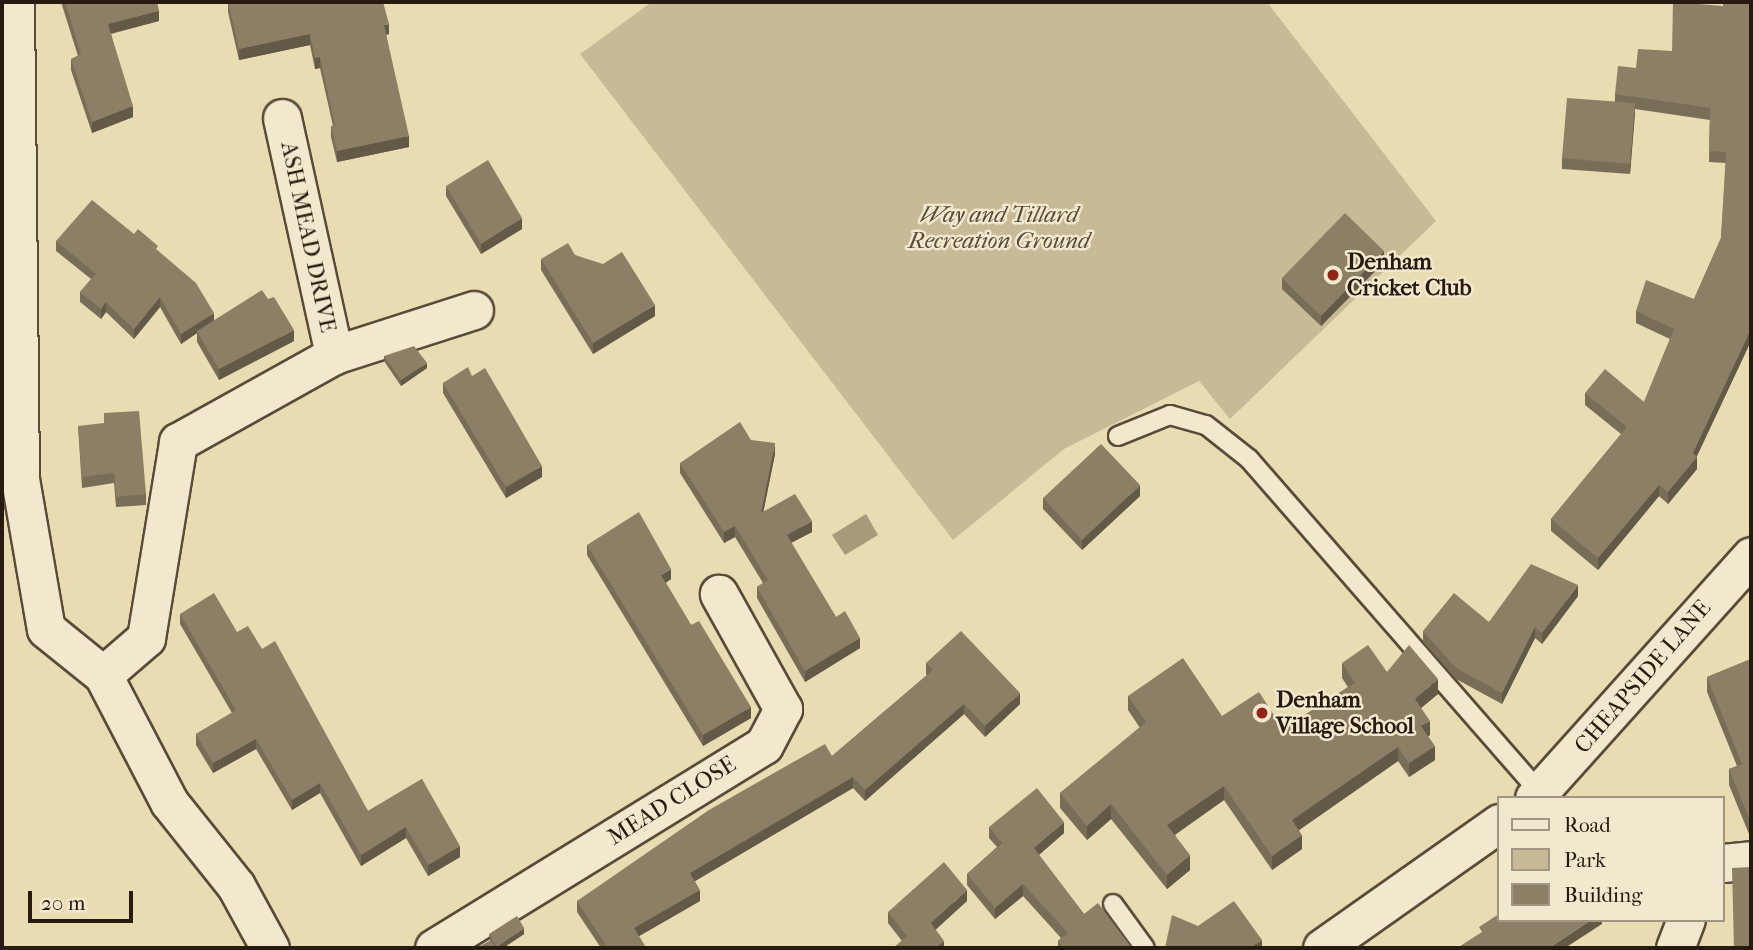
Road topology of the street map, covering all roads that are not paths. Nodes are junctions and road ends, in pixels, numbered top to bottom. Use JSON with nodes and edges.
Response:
{"nodes":[{"id":1,"x":15,"y":2,"type":"edge"},
{"id":2,"x":282,"y":118,"type":"dead end"},
{"id":3,"x":474,"y":310,"type":"dead end"},
{"id":4,"x":334,"y":355,"type":"junction"},
{"id":5,"x":1118,"y":436,"type":"dead end"},
{"id":6,"x":1744,"y":579,"type":"edge"},
{"id":7,"x":719,"y":594,"type":"dead end"},
{"id":8,"x":103,"y":675,"type":"junction"},
{"id":9,"x":1537,"y":796,"type":"edge"},
{"id":10,"x":1498,"y":824,"type":"edge"},
{"id":11,"x":1751,"y":860,"type":"edge"},
{"id":12,"x":1725,"y":863,"type":"edge"},
{"id":13,"x":1113,"y":904,"type":"dead end"},
{"id":14,"x":1685,"y":922,"type":"edge"},
{"id":15,"x":271,"y":948,"type":"edge"},
{"id":16,"x":434,"y":948,"type":"edge"},
{"id":17,"x":1145,"y":948,"type":"edge"},
{"id":18,"x":1322,"y":948,"type":"edge"},
{"id":19,"x":1675,"y":948,"type":"edge"}],
"edges":[{"from":1,"to":8,"type":"street"},
{"from":2,"to":4,"type":"street","name":"ASH MEAD DRIVE"},
{"from":3,"to":4,"type":"street","name":"ASH MEAD DRIVE"},
{"from":4,"to":8,"type":"street","name":"ASH MEAD DRIVE"},
{"from":5,"to":9,"type":"lane"},
{"from":6,"to":9,"type":"street","name":"CHEAPSIDE LANE"},
{"from":7,"to":16,"type":"street","name":"MEAD CLOSE"},
{"from":8,"to":15,"type":"street"},
{"from":10,"to":18,"type":"street"},
{"from":11,"to":12,"type":"street"},
{"from":13,"to":17,"type":"lane"},
{"from":14,"to":19,"type":"street"}]}
